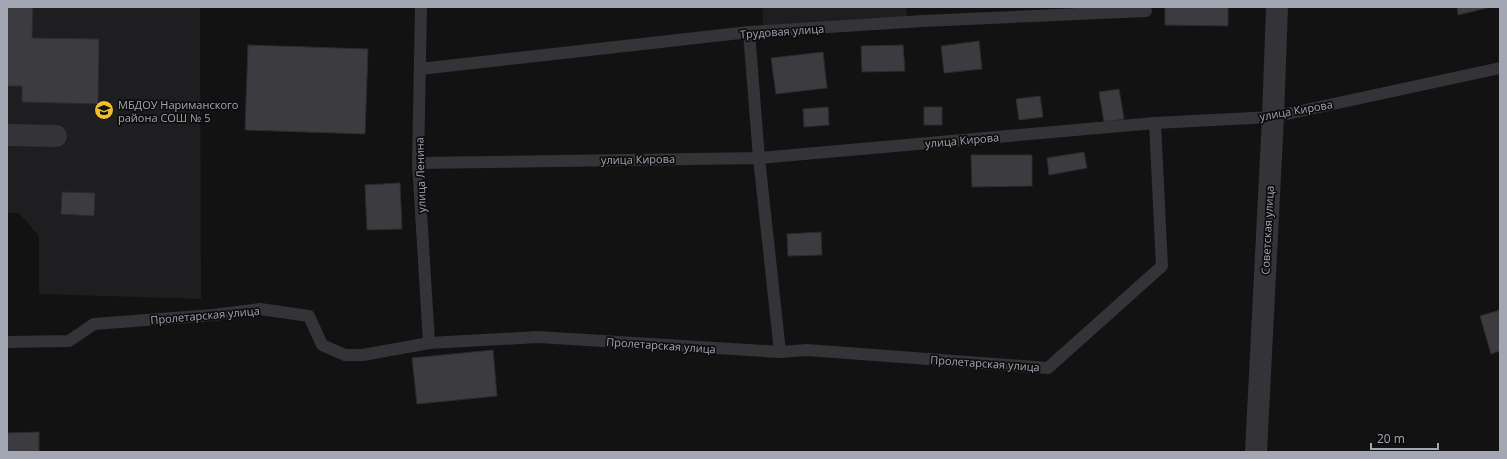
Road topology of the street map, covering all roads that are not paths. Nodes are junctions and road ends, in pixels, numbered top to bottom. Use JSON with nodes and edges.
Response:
{"nodes":[{"id":1,"x":421,"y":7,"type":"edge"},
{"id":2,"x":1277,"y":7,"type":"edge"},
{"id":3,"x":1146,"y":11,"type":"dead end"},
{"id":4,"x":749,"y":32,"type":"junction"},
{"id":5,"x":1500,"y":68,"type":"edge"},
{"id":6,"x":420,"y":69,"type":"junction"},
{"id":7,"x":1273,"y":117,"type":"junction"},
{"id":8,"x":1155,"y":123,"type":"junction"},
{"id":9,"x":7,"y":135,"type":"edge"},
{"id":10,"x":56,"y":136,"type":"dead end"},
{"id":11,"x":759,"y":158,"type":"junction"},
{"id":12,"x":418,"y":163,"type":"junction"},
{"id":13,"x":7,"y":342,"type":"edge"},
{"id":14,"x":429,"y":343,"type":"junction"},
{"id":15,"x":780,"y":352,"type":"junction"},
{"id":16,"x":1256,"y":452,"type":"edge"}],
"edges":[{"from":1,"to":6,"type":"lane","name":"улица Ленина"},
{"from":2,"to":7,"type":"street","name":"Советская улица"},
{"from":3,"to":4,"type":"lane","name":"Трудовая улица"},
{"from":4,"to":6,"type":"lane","name":"Трудовая улица"},
{"from":4,"to":11,"type":"lane"},
{"from":5,"to":7,"type":"lane","name":"улица Кирова"},
{"from":6,"to":12,"type":"lane","name":"улица Ленина"},
{"from":7,"to":8,"type":"lane","name":"улица Кирова"},
{"from":7,"to":16,"type":"street","name":"Советская улица"},
{"from":8,"to":11,"type":"lane","name":"улица Кирова"},
{"from":8,"to":15,"type":"lane","name":"Пролетарская улица"},
{"from":9,"to":10,"type":"street"},
{"from":11,"to":12,"type":"lane","name":"улица Кирова"},
{"from":11,"to":15,"type":"lane"},
{"from":12,"to":14,"type":"lane","name":"улица Ленина"},
{"from":13,"to":14,"type":"lane","name":"Пролетарская улица"},
{"from":14,"to":15,"type":"lane","name":"Пролетарская улица"}]}
